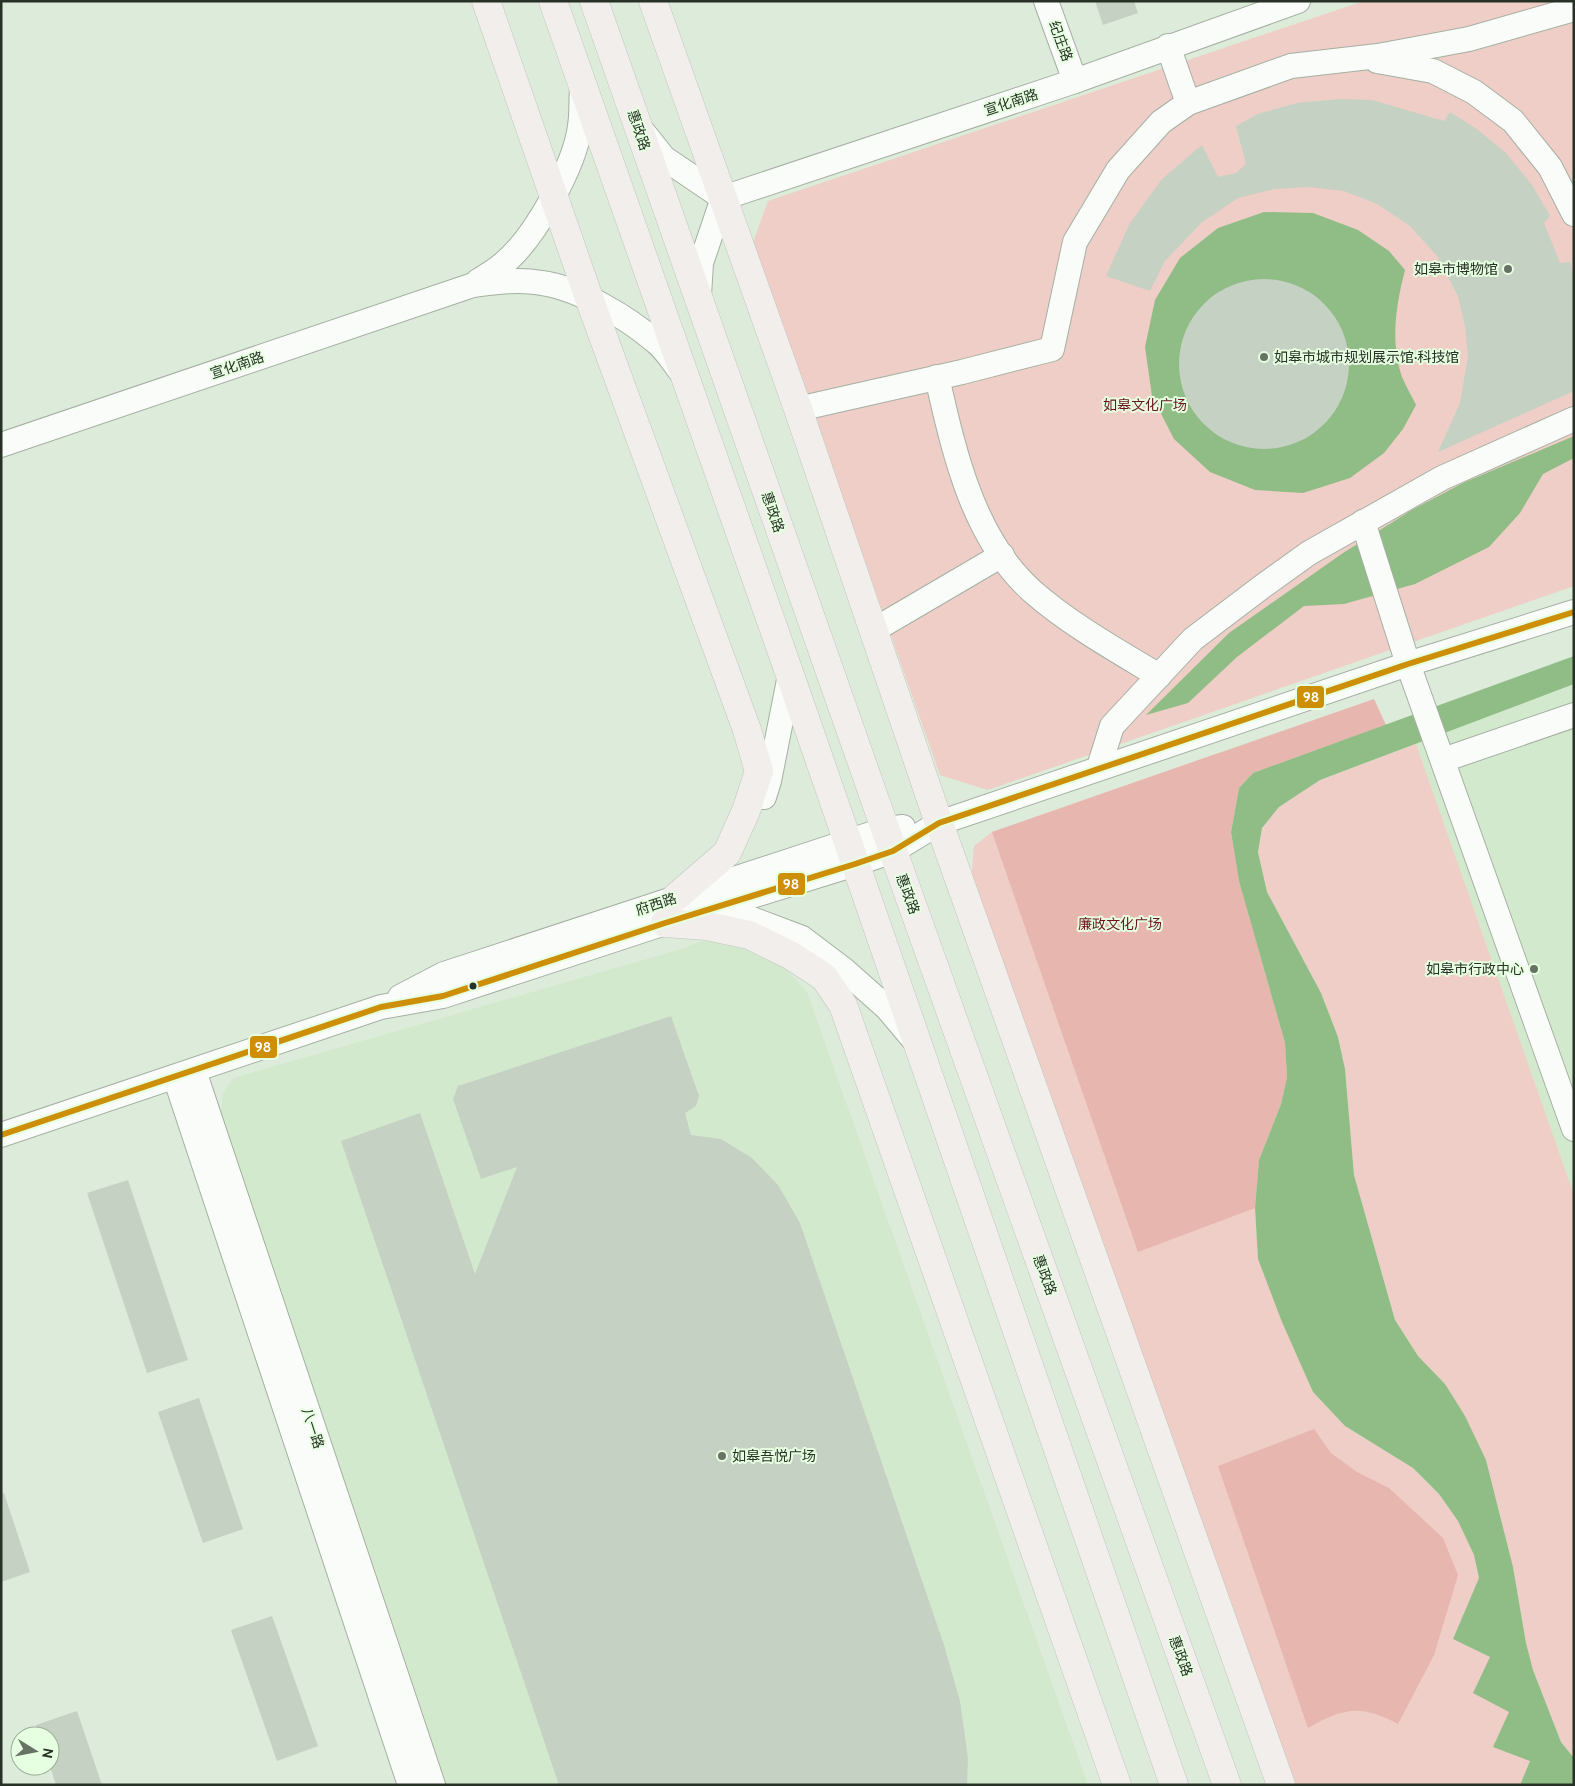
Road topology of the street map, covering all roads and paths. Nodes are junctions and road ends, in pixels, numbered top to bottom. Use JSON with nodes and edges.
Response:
{"nodes":[{"id":1,"x":486,"y":1,"type":"edge"},
{"id":2,"x":553,"y":1,"type":"edge"},
{"id":3,"x":594,"y":1,"type":"edge"},
{"id":4,"x":653,"y":1,"type":"edge"},
{"id":5,"x":1046,"y":1,"type":"edge"},
{"id":6,"x":1298,"y":1,"type":"edge"},
{"id":7,"x":1574,"y":9,"type":"edge"},
{"id":8,"x":1168,"y":46,"type":"junction"},
{"id":9,"x":1360,"y":58,"type":"junction"},
{"id":10,"x":1075,"y":80,"type":"junction"},
{"id":11,"x":582,"y":82,"type":"junction"},
{"id":12,"x":1188,"y":103,"type":"junction"},
{"id":13,"x":636,"y":123,"type":"junction"},
{"id":14,"x":554,"y":196,"type":"junction"},
{"id":15,"x":723,"y":198,"type":"junction"},
{"id":16,"x":1574,"y":214,"type":"edge"},
{"id":17,"x":473,"y":285,"type":"junction"},
{"id":18,"x":589,"y":298,"type":"junction"},
{"id":19,"x":699,"y":302,"type":"junction"},
{"id":20,"x":684,"y":375,"type":"junction"},
{"id":21,"x":937,"y":378,"type":"junction"},
{"id":22,"x":798,"y":409,"type":"junction"},
{"id":23,"x":1574,"y":419,"type":"edge"},
{"id":24,"x":1,"y":445,"type":"edge"},
{"id":25,"x":1363,"y":522,"type":"junction"},
{"id":26,"x":1002,"y":555,"type":"junction"},
{"id":27,"x":1574,"y":612,"type":"edge"},
{"id":28,"x":874,"y":630,"type":"junction"},
{"id":29,"x":1408,"y":664,"type":"junction"},
{"id":30,"x":790,"y":674,"type":"junction"},
{"id":31,"x":1159,"y":676,"type":"junction"},
{"id":32,"x":1574,"y":715,"type":"edge"},
{"id":33,"x":1440,"y":750,"type":"junction"},
{"id":34,"x":1099,"y":767,"type":"junction"},
{"id":35,"x":939,"y":823,"type":"junction"},
{"id":36,"x":889,"y":840,"type":"junction"},
{"id":37,"x":851,"y":853,"type":"junction"},
{"id":38,"x":676,"y":897,"type":"junction"},
{"id":39,"x":708,"y":898,"type":"junction"},
{"id":40,"x":665,"y":923,"type":"junction"},
{"id":41,"x":381,"y":1008,"type":"junction"},
{"id":42,"x":916,"y":1043,"type":"junction"},
{"id":43,"x":185,"y":1074,"type":"junction"},
{"id":44,"x":1574,"y":1129,"type":"edge"},
{"id":45,"x":1,"y":1135,"type":"edge"},
{"id":46,"x":410,"y":1785,"type":"edge"},
{"id":47,"x":433,"y":1785,"type":"edge"},
{"id":48,"x":1117,"y":1785,"type":"edge"},
{"id":49,"x":1174,"y":1785,"type":"edge"},
{"id":50,"x":1227,"y":1785,"type":"edge"},
{"id":51,"x":1281,"y":1785,"type":"edge"}],
"edges":[{"from":1,"to":14,"type":"main road"},
{"from":2,"to":11,"type":"main road"},
{"from":3,"to":13,"type":"main road","name":"惠政路"},
{"from":4,"to":15,"type":"main road"},
{"from":5,"to":10,"type":"street","name":"纪庄路"},
{"from":6,"to":8,"type":"street","name":"宣化南路"},
{"from":7,"to":9,"type":"street"},
{"from":8,"to":10,"type":"street","name":"宣化南路"},
{"from":8,"to":12,"type":"street"},
{"from":9,"to":12,"type":"street"},
{"from":9,"to":16,"type":"street"},
{"from":10,"to":15,"type":"street","name":"宣化南路"},
{"from":11,"to":14,"type":"street"},
{"from":11,"to":20,"type":"main road"},
{"from":12,"to":21,"type":"street"},
{"from":13,"to":15,"type":"street"},
{"from":13,"to":19,"type":"main road","name":"惠政路"},
{"from":14,"to":17,"type":"street"},
{"from":14,"to":18,"type":"main road"},
{"from":15,"to":19,"type":"street"},
{"from":15,"to":22,"type":"main road"},
{"from":17,"to":18,"type":"street"},
{"from":17,"to":24,"type":"street","name":"宣化南路"},
{"from":18,"to":20,"type":"street"},
{"from":18,"to":38,"type":"main road"},
{"from":19,"to":36,"type":"main road","name":"惠政路"},
{"from":20,"to":30,"type":"main road"},
{"from":21,"to":22,"type":"street"},
{"from":21,"to":26,"type":"street"},
{"from":22,"to":28,"type":"main road"},
{"from":23,"to":25,"type":"street"},
{"from":25,"to":29,"type":"street"},
{"from":25,"to":31,"type":"street"},
{"from":26,"to":28,"type":"street"},
{"from":26,"to":31,"type":"street"},
{"from":27,"to":29,"type":"street","name":"府西路"},
{"from":28,"to":35,"type":"main road"},
{"from":29,"to":33,"type":"street"},
{"from":29,"to":34,"type":"street","name":"府西路"},
{"from":30,"to":37,"type":"main road"},
{"from":30,"to":39,"type":"street"},
{"from":31,"to":34,"type":"street"},
{"from":32,"to":33,"type":"street"},
{"from":33,"to":44,"type":"street"},
{"from":34,"to":35,"type":"street","name":"府西路"},
{"from":35,"to":36,"type":"street","name":"府西路"},
{"from":35,"to":51,"type":"main road"},
{"from":36,"to":37,"type":"street","name":"府西路"},
{"from":36,"to":50,"type":"main road","name":"惠政路"},
{"from":37,"to":39,"type":"street","name":"府西路"},
{"from":37,"to":42,"type":"main road"},
{"from":38,"to":39,"type":"street","name":"府西路"},
{"from":38,"to":41,"type":"street","name":"府西路"},
{"from":39,"to":40,"type":"street","name":"府西路"},
{"from":39,"to":42,"type":"street"},
{"from":40,"to":41,"type":"street","name":"府西路"},
{"from":40,"to":48,"type":"main road"},
{"from":41,"to":43,"type":"street","name":"府西路"},
{"from":42,"to":49,"type":"main road"},
{"from":43,"to":45,"type":"street","name":"府西路"},
{"from":43,"to":46,"type":"street","name":"八一路"},
{"from":43,"to":47,"type":"street","name":"八一路"}]}
